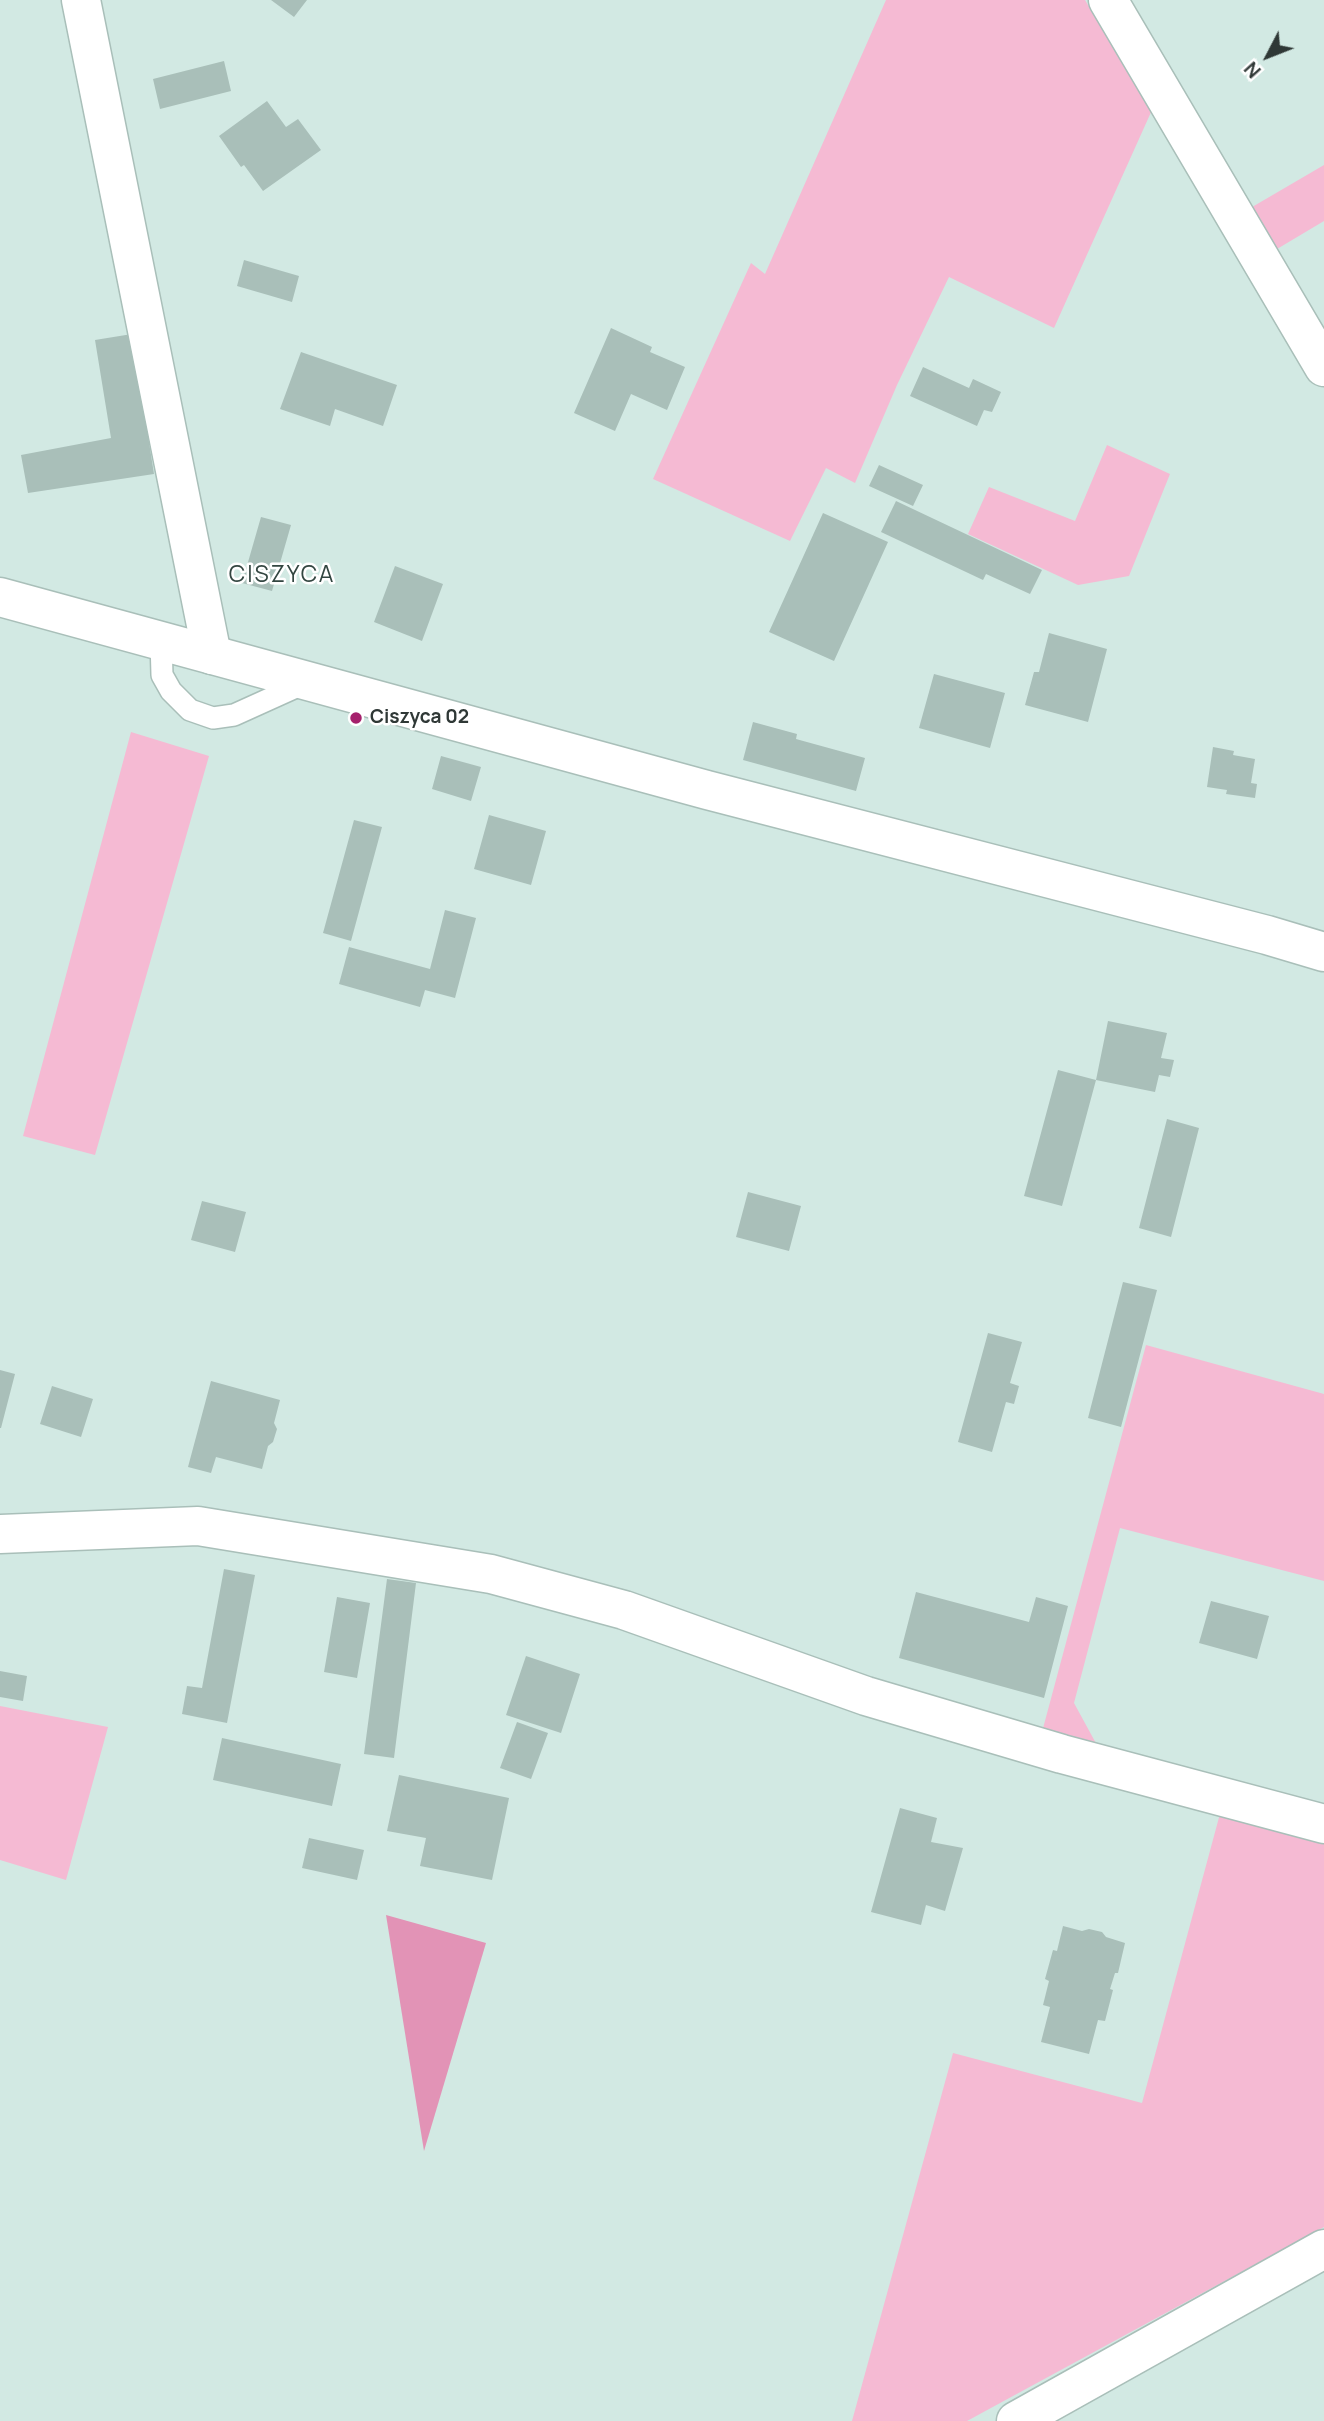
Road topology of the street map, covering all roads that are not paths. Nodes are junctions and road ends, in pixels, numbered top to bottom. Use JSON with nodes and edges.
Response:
{"nodes":[{"id":1,"x":81,"y":0,"type":"edge"},
{"id":2,"x":1108,"y":0,"type":"edge"},
{"id":3,"x":1324,"y":367,"type":"edge"},
{"id":4,"x":0,"y":597,"type":"edge"},
{"id":5,"x":160,"y":641,"type":"junction"},
{"id":6,"x":212,"y":655,"type":"junction"},
{"id":7,"x":309,"y":681,"type":"junction"},
{"id":8,"x":1324,"y":952,"type":"edge"},
{"id":9,"x":0,"y":1535,"type":"edge"},
{"id":10,"x":1324,"y":1824,"type":"edge"},
{"id":11,"x":1324,"y":2249,"type":"edge"},
{"id":12,"x":1016,"y":2421,"type":"edge"}],
"edges":[{"from":1,"to":6,"type":"street"},
{"from":2,"to":3,"type":"street"},
{"from":4,"to":5,"type":"street"},
{"from":5,"to":6,"type":"street"},
{"from":5,"to":7,"type":"lane"},
{"from":6,"to":7,"type":"street"},
{"from":7,"to":8,"type":"street"},
{"from":9,"to":10,"type":"street"},
{"from":11,"to":12,"type":"street"}]}
